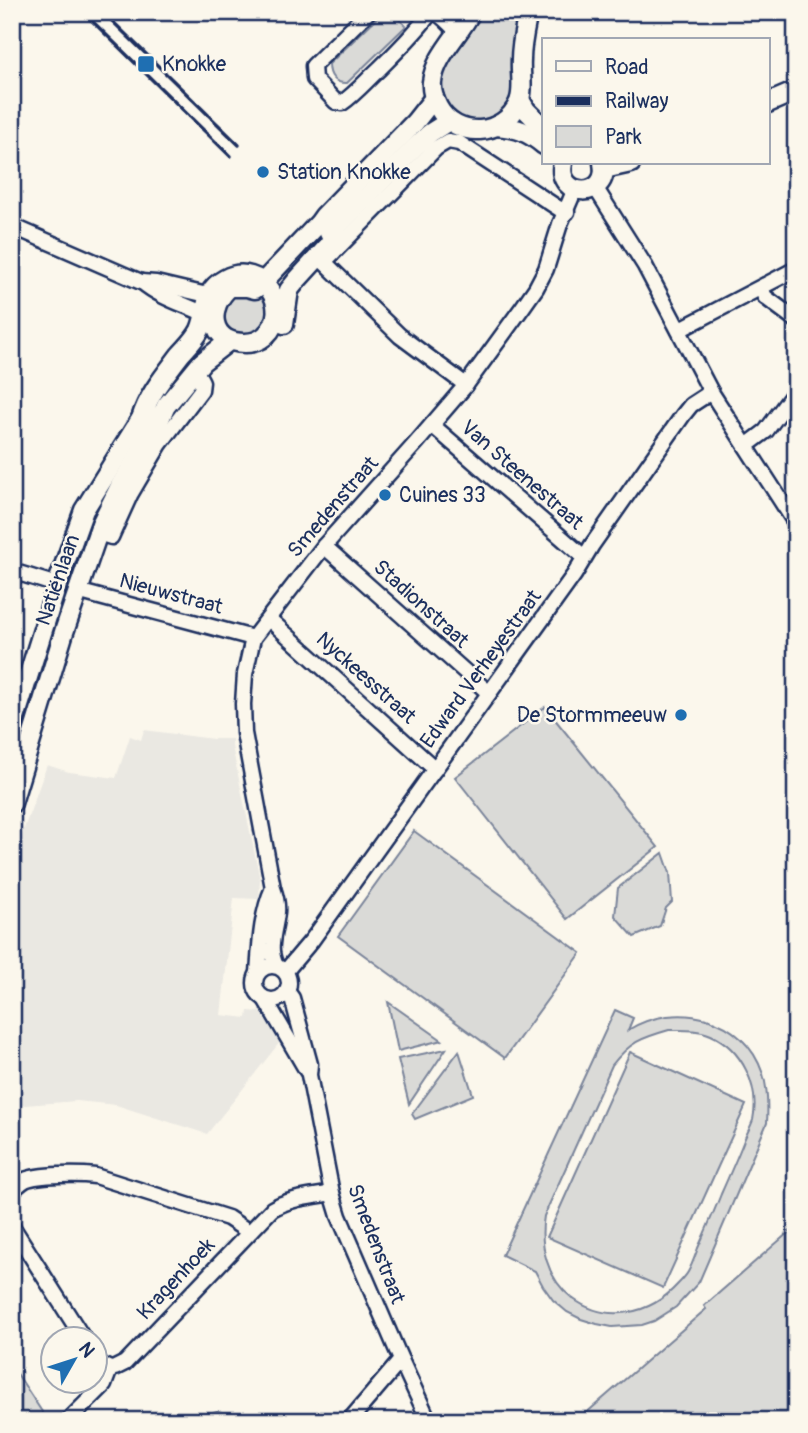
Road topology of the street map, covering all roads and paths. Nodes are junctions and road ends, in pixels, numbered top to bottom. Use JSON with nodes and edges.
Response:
{"nodes":[{"id":1,"x":368,"y":12,"type":"edge"},
{"id":2,"x":528,"y":12,"type":"edge"},
{"id":3,"x":437,"y":14,"type":"edge"},
{"id":4,"x":470,"y":14,"type":"edge"},
{"id":5,"x":459,"y":33,"type":"junction"},
{"id":6,"x":796,"y":91,"type":"edge"},
{"id":7,"x":434,"y":98,"type":"junction"},
{"id":8,"x":520,"y":100,"type":"junction"},
{"id":9,"x":770,"y":102,"type":"edge"},
{"id":10,"x":796,"y":103,"type":"edge"},
{"id":11,"x":770,"y":115,"type":"edge"},
{"id":12,"x":449,"y":121,"type":"junction"},
{"id":13,"x":496,"y":126,"type":"junction"},
{"id":14,"x":542,"y":126,"type":"edge"},
{"id":15,"x":542,"y":143,"type":"edge"},
{"id":16,"x":561,"y":164,"type":"edge"},
{"id":17,"x":622,"y":164,"type":"edge"},
{"id":18,"x":604,"y":166,"type":"edge"},
{"id":19,"x":595,"y":187,"type":"junction"},
{"id":20,"x":575,"y":189,"type":"junction"},
{"id":21,"x":566,"y":212,"type":"junction"},
{"id":22,"x":330,"y":222,"type":"junction"},
{"id":23,"x":12,"y":226,"type":"edge"},
{"id":24,"x":321,"y":259,"type":"junction"},
{"id":25,"x":796,"y":269,"type":"edge"},
{"id":26,"x":141,"y":282,"type":"junction"},
{"id":27,"x":269,"y":286,"type":"junction"},
{"id":28,"x":761,"y":288,"type":"junction"},
{"id":29,"x":208,"y":295,"type":"junction"},
{"id":30,"x":212,"y":320,"type":"junction"},
{"id":31,"x":796,"y":320,"type":"edge"},
{"id":32,"x":679,"y":330,"type":"junction"},
{"id":33,"x":229,"y":341,"type":"junction"},
{"id":34,"x":200,"y":378,"type":"junction"},
{"id":35,"x":466,"y":384,"type":"junction"},
{"id":36,"x":796,"y":390,"type":"edge"},
{"id":37,"x":711,"y":392,"type":"junction"},
{"id":38,"x":149,"y":421,"type":"junction"},
{"id":39,"x":432,"y":425,"type":"junction"},
{"id":40,"x":746,"y":446,"type":"junction"},
{"id":41,"x":794,"y":517,"type":"edge"},
{"id":42,"x":98,"y":533,"type":"junction"},
{"id":43,"x":324,"y":546,"type":"junction"},
{"id":44,"x":584,"y":557,"type":"junction"},
{"id":45,"x":12,"y":571,"type":"edge"},
{"id":46,"x":57,"y":585,"type":"junction"},
{"id":47,"x":77,"y":591,"type":"junction"},
{"id":48,"x":270,"y":619,"type":"junction"},
{"id":49,"x":253,"y":638,"type":"junction"},
{"id":50,"x":489,"y":693,"type":"junction"},
{"id":51,"x":12,"y":728,"type":"edge"},
{"id":52,"x":435,"y":769,"type":"junction"},
{"id":53,"x":12,"y":803,"type":"edge"},
{"id":54,"x":273,"y":888,"type":"junction"},
{"id":55,"x":280,"y":969,"type":"junction"},
{"id":56,"x":258,"y":973,"type":"junction"},
{"id":57,"x":287,"y":991,"type":"junction"},
{"id":58,"x":265,"y":999,"type":"junction"},
{"id":59,"x":309,"y":1075,"type":"junction"},
{"id":60,"x":12,"y":1191,"type":"edge"},
{"id":61,"x":332,"y":1193,"type":"junction"},
{"id":62,"x":12,"y":1226,"type":"edge"},
{"id":63,"x":249,"y":1232,"type":"junction"},
{"id":64,"x":74,"y":1324,"type":"edge"},
{"id":65,"x":401,"y":1360,"type":"junction"},
{"id":66,"x":110,"y":1368,"type":"joint"},
{"id":67,"x":68,"y":1421,"type":"edge"},
{"id":68,"x":349,"y":1421,"type":"edge"},
{"id":69,"x":429,"y":1421,"type":"edge"}],
"edges":[{"from":1,"to":3,"type":"street"},
{"from":2,"to":8,"type":"main road"},
{"from":3,"to":4,"type":"street"},
{"from":3,"to":5,"type":"street"},
{"from":4,"to":5,"type":"main road"},
{"from":5,"to":7,"type":"main road"},
{"from":6,"to":9,"type":"main road"},
{"from":7,"to":12,"type":"main road"},
{"from":7,"to":22,"type":"main road","name":"Natiënlaan"},
{"from":8,"to":13,"type":"main road"},
{"from":8,"to":14,"type":"main road"},
{"from":10,"to":11,"type":"main road"},
{"from":12,"to":13,"type":"main road"},
{"from":12,"to":22,"type":"main road","name":"Natiënlaan"},
{"from":13,"to":15,"type":"main road"},
{"from":16,"to":20,"type":"main road"},
{"from":17,"to":18,"type":"main road"},
{"from":18,"to":19,"type":"main road"},
{"from":19,"to":20,"type":"main road"},
{"from":19,"to":32,"type":"street"},
{"from":20,"to":21,"type":"street","name":"Smedenstraat"},
{"from":21,"to":24,"type":"street"},
{"from":21,"to":35,"type":"street","name":"Smedenstraat"},
{"from":22,"to":24,"type":"main road","name":"Natiënlaan"},
{"from":22,"to":27,"type":"main road","name":"Natiënlaan"},
{"from":22,"to":27,"type":"main road","name":"Natiënlaan"},
{"from":23,"to":26,"type":"street"},
{"from":24,"to":27,"type":"main road","name":"Natiënlaan"},
{"from":24,"to":35,"type":"street"},
{"from":25,"to":28,"type":"street"},
{"from":26,"to":29,"type":"street"},
{"from":26,"to":30,"type":"street"},
{"from":27,"to":29,"type":"main road","name":"Natiënlaan"},
{"from":27,"to":30,"type":"main road","name":"Natiënlaan"},
{"from":27,"to":33,"type":"main road"},
{"from":27,"to":34,"type":"main road","name":"Natiënlaan"},
{"from":28,"to":31,"type":"street"},
{"from":28,"to":32,"type":"street"},
{"from":29,"to":30,"type":"main road","name":"Natiënlaan"},
{"from":30,"to":33,"type":"main road"},
{"from":30,"to":38,"type":"main road","name":"Natiënlaan"},
{"from":32,"to":37,"type":"street"},
{"from":33,"to":38,"type":"main road","name":"Natiënlaan"},
{"from":34,"to":38,"type":"main road","name":"Natiënlaan"},
{"from":34,"to":42,"type":"street"},
{"from":35,"to":39,"type":"street","name":"Smedenstraat"},
{"from":36,"to":40,"type":"street"},
{"from":37,"to":40,"type":"street"},
{"from":37,"to":44,"type":"street","name":"Edward Verheyestraat"},
{"from":38,"to":42,"type":"main road","name":"Natiënlaan"},
{"from":38,"to":46,"type":"main road","name":"Natiënlaan"},
{"from":39,"to":43,"type":"street","name":"Smedenstraat"},
{"from":39,"to":44,"type":"street","name":"Van Steenestraat"},
{"from":40,"to":41,"type":"street"},
{"from":42,"to":47,"type":"main road","name":"Natiënlaan"},
{"from":43,"to":48,"type":"street","name":"Smedenstraat"},
{"from":43,"to":50,"type":"street","name":"Stadionstraat"},
{"from":44,"to":50,"type":"street","name":"Edward Verheyestraat"},
{"from":45,"to":46,"type":"street"},
{"from":46,"to":51,"type":"main road","name":"Natiënlaan"},
{"from":47,"to":49,"type":"street","name":"Nieuwstraat"},
{"from":47,"to":53,"type":"main road","name":"Natiënlaan"},
{"from":48,"to":49,"type":"street","name":"Smedenstraat"},
{"from":48,"to":52,"type":"street","name":"Nyckeesstraat"},
{"from":49,"to":54,"type":"street"},
{"from":50,"to":52,"type":"street","name":"Edward Verheyestraat"},
{"from":52,"to":55,"type":"street","name":"Edward Verheyestraat"},
{"from":54,"to":55,"type":"street"},
{"from":54,"to":56,"type":"street"},
{"from":55,"to":56,"type":"street"},
{"from":55,"to":57,"type":"street"},
{"from":56,"to":58,"type":"street"},
{"from":57,"to":58,"type":"street"},
{"from":57,"to":59,"type":"street","name":"Smedenstraat"},
{"from":58,"to":59,"type":"street","name":"Smedenstraat"},
{"from":59,"to":61,"type":"street","name":"Smedenstraat"},
{"from":60,"to":63,"type":"street"},
{"from":61,"to":63,"type":"street","name":"Kragenhoek"},
{"from":61,"to":65,"type":"street","name":"Smedenstraat"},
{"from":62,"to":64,"type":"street"},
{"from":63,"to":66,"type":"street","name":"Kragenhoek"},
{"from":65,"to":68,"type":"street"},
{"from":65,"to":69,"type":"street","name":"Smedenstraat"},
{"from":66,"to":67,"type":"street","name":"Kragenhoek"}]}
